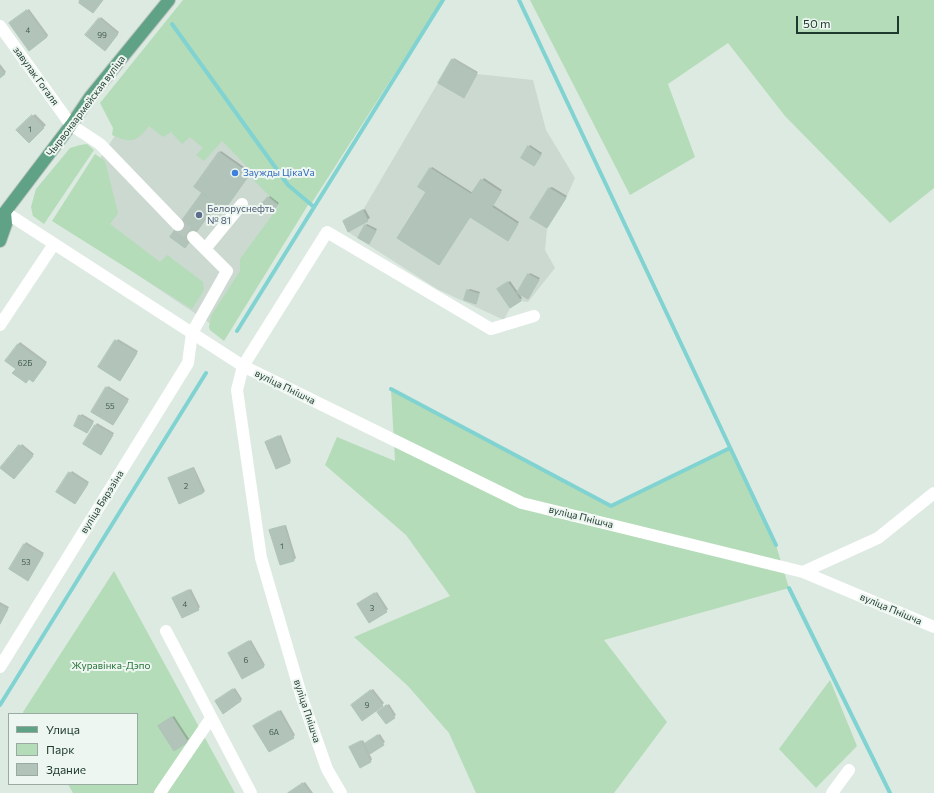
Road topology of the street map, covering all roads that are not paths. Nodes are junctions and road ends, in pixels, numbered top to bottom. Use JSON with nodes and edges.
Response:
{"nodes":[{"id":1,"x":169,"y":0,"type":"edge"},
{"id":2,"x":0,"y":26,"type":"edge"},
{"id":3,"x":72,"y":125,"type":"junction"},
{"id":4,"x":242,"y":204,"type":"dead end"},
{"id":5,"x":3,"y":214,"type":"edge"},
{"id":6,"x":178,"y":225,"type":"tunnel mouth"},
{"id":7,"x":193,"y":237,"type":"tunnel mouth"},
{"id":8,"x":0,"y":241,"type":"edge"},
{"id":9,"x":54,"y":244,"type":"junction"},
{"id":10,"x":205,"y":249,"type":"junction"},
{"id":11,"x":534,"y":316,"type":"dead end"},
{"id":12,"x":0,"y":325,"type":"edge"},
{"id":13,"x":192,"y":333,"type":"junction"},
{"id":14,"x":243,"y":366,"type":"junction"},
{"id":15,"x":934,"y":493,"type":"edge"},
{"id":16,"x":803,"y":572,"type":"junction"},
{"id":17,"x":934,"y":627,"type":"edge"},
{"id":18,"x":166,"y":631,"type":"dead end"},
{"id":19,"x":0,"y":667,"type":"edge"},
{"id":20,"x":211,"y":718,"type":"junction"},
{"id":21,"x":849,"y":770,"type":"dead end"},
{"id":22,"x":160,"y":793,"type":"edge"},
{"id":23,"x":250,"y":793,"type":"edge"},
{"id":24,"x":342,"y":793,"type":"edge"},
{"id":25,"x":832,"y":793,"type":"edge"}],
"edges":[{"from":1,"to":3,"type":"main road","name":"Чырвонаармейская вуліца"},
{"from":2,"to":3,"type":"street","name":"завулак Гогаля"},
{"from":3,"to":5,"type":"main road","name":"Чырвонаармейская вуліца"},
{"from":3,"to":6,"type":"street","name":"завулак Гогаля"},
{"from":4,"to":10,"type":"street"},
{"from":5,"to":8,"type":"main road"},
{"from":5,"to":9,"type":"street","name":"вуліца Пнішча"},
{"from":7,"to":10,"type":"street"},
{"from":9,"to":12,"type":"street"},
{"from":9,"to":13,"type":"street","name":"вуліца Пнішча"},
{"from":10,"to":13,"type":"street"},
{"from":11,"to":14,"type":"street"},
{"from":13,"to":14,"type":"street","name":"вуліца Пнішча"},
{"from":13,"to":19,"type":"street","name":"вуліца Бярэзіна"},
{"from":14,"to":16,"type":"street","name":"вуліца Пнішча"},
{"from":14,"to":24,"type":"street","name":"вуліца Пнішча"},
{"from":15,"to":16,"type":"street"},
{"from":16,"to":17,"type":"street","name":"вуліца Пнішча"},
{"from":18,"to":20,"type":"street"},
{"from":20,"to":22,"type":"street"},
{"from":20,"to":23,"type":"street"},
{"from":21,"to":25,"type":"street"}]}
